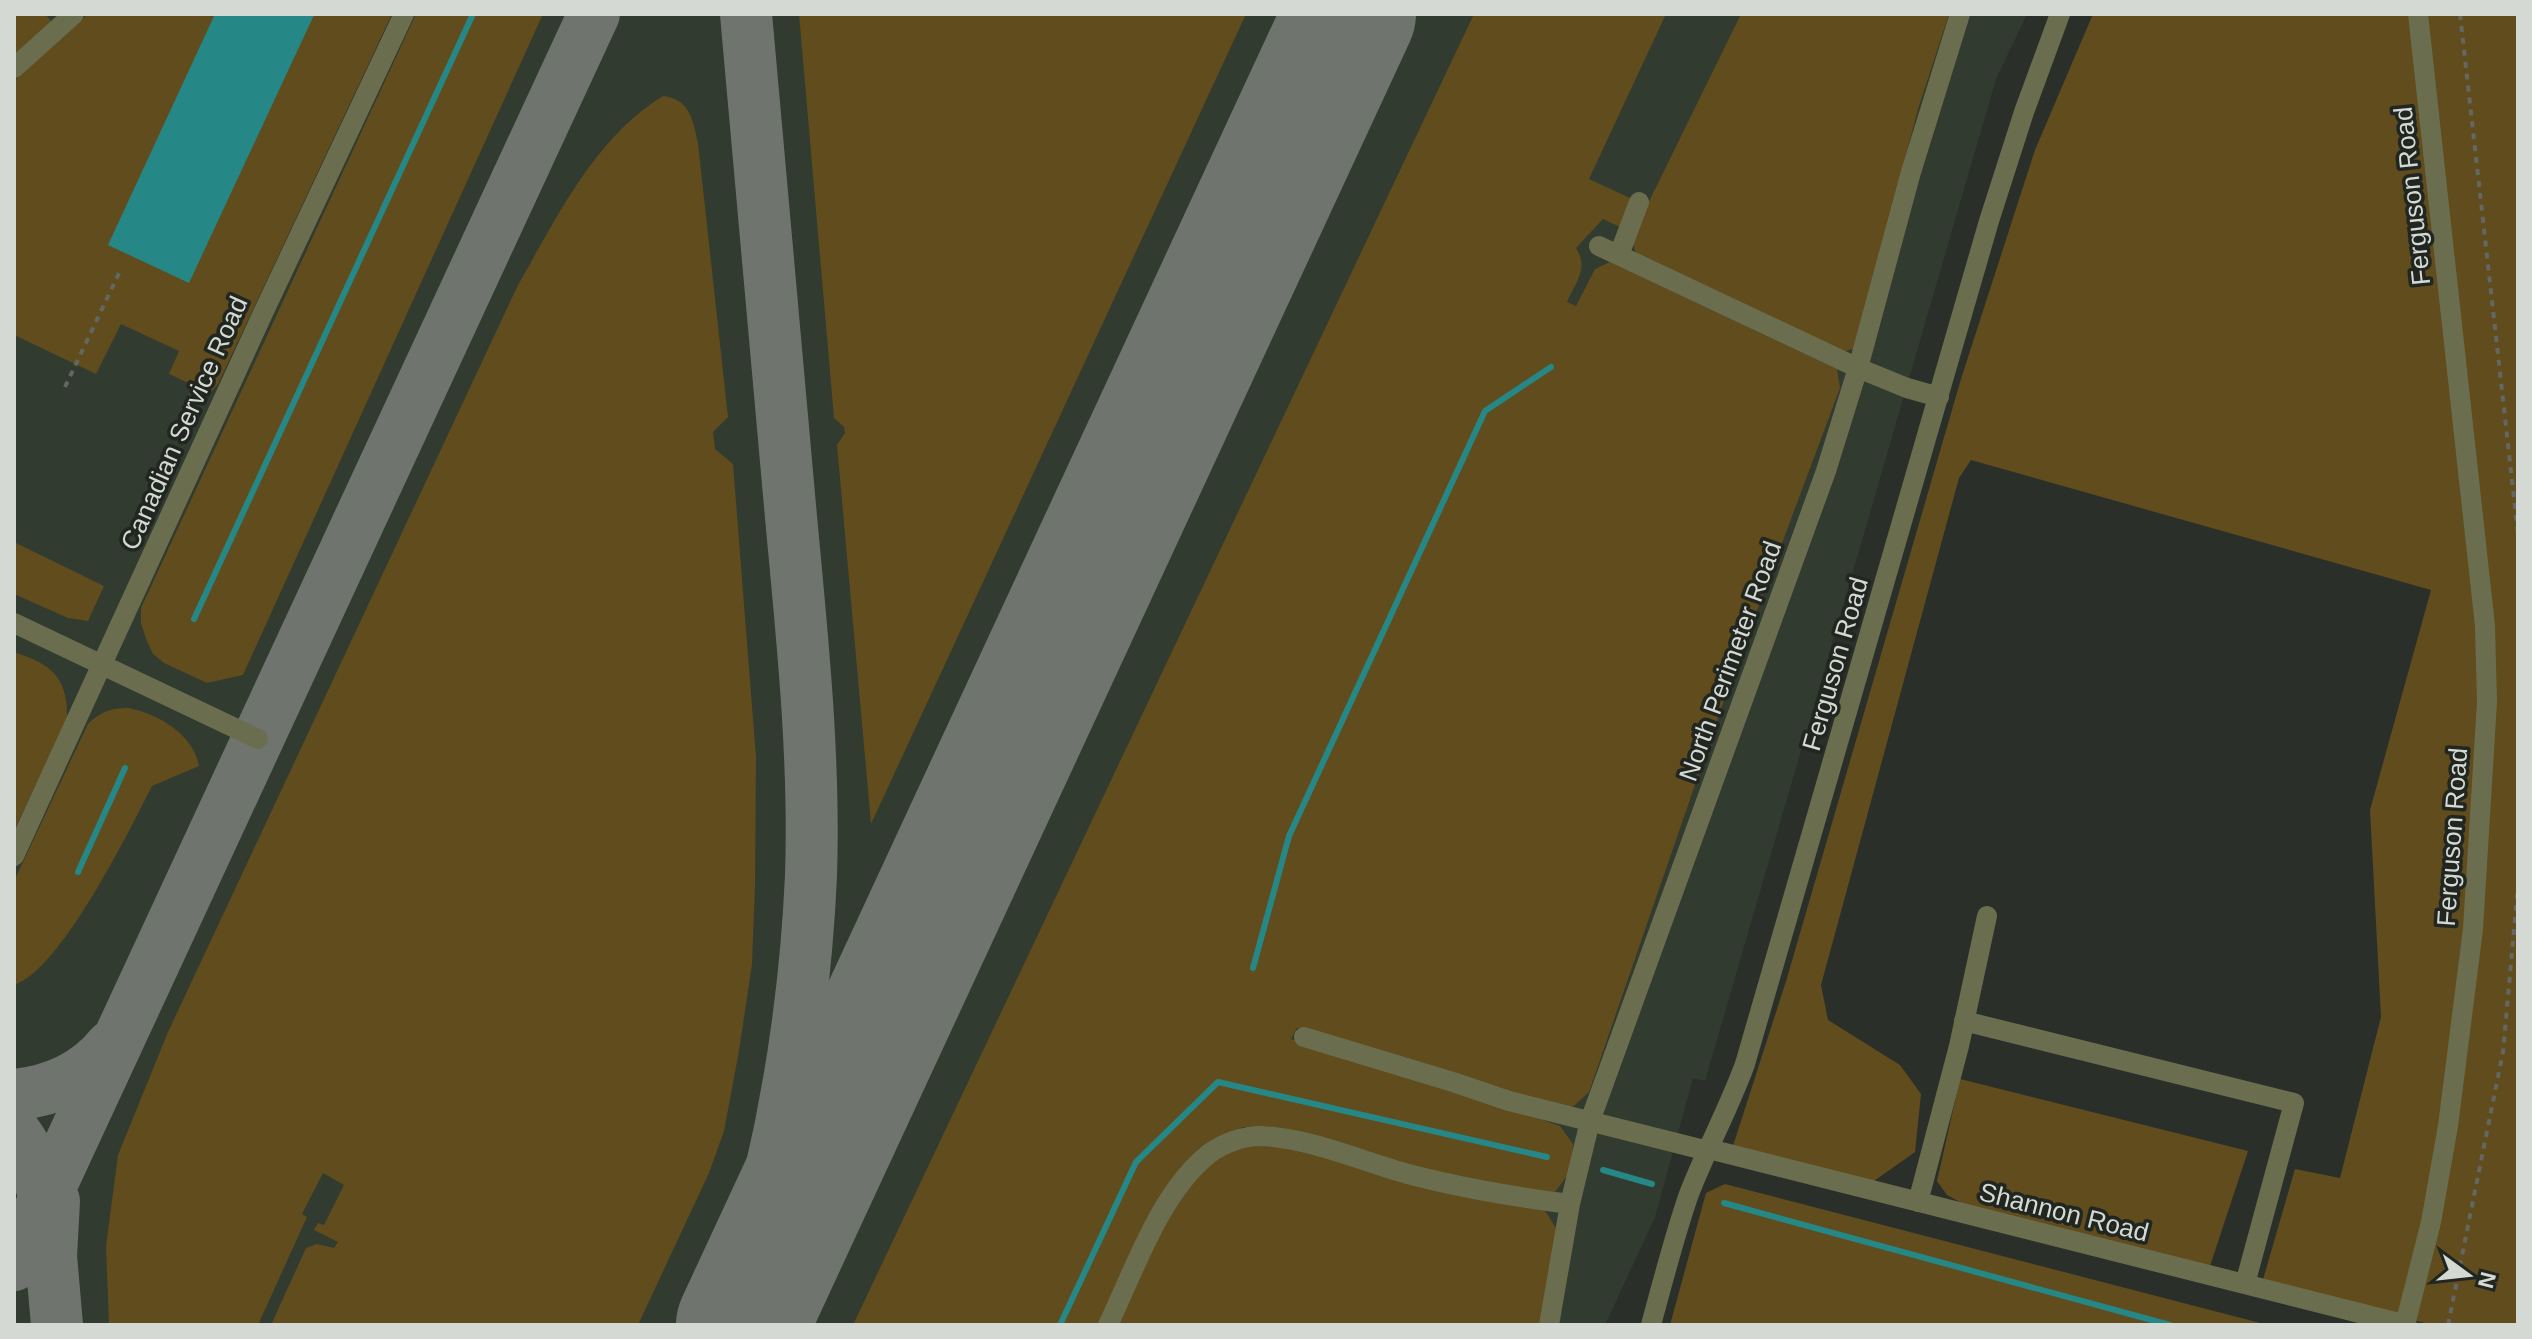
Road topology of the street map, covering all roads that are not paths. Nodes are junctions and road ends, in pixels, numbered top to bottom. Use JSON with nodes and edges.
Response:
{"nodes":[{"id":1,"x":74,"y":14,"type":"edge"},
{"id":2,"x":404,"y":14,"type":"edge"},
{"id":3,"x":1960,"y":14,"type":"edge"},
{"id":4,"x":2060,"y":14,"type":"edge"},
{"id":5,"x":2418,"y":14,"type":"edge"},
{"id":6,"x":14,"y":68,"type":"edge"},
{"id":7,"x":1639,"y":202,"type":"dead end"},
{"id":8,"x":1599,"y":246,"type":"dead end"},
{"id":9,"x":1619,"y":255,"type":"junction"},
{"id":10,"x":1858,"y":368,"type":"junction"},
{"id":11,"x":1939,"y":397,"type":"junction"},
{"id":12,"x":14,"y":623,"type":"edge"},
{"id":13,"x":103,"y":665,"type":"junction"},
{"id":14,"x":258,"y":739,"type":"dead end"},
{"id":15,"x":14,"y":856,"type":"edge"},
{"id":16,"x":1987,"y":916,"type":"dead end"},
{"id":17,"x":1964,"y":1021,"type":"junction"},
{"id":18,"x":1304,"y":1037,"type":"dead end"},
{"id":19,"x":1590,"y":1121,"type":"junction"},
{"id":20,"x":1709,"y":1149,"type":"junction"},
{"id":21,"x":1918,"y":1202,"type":"junction"},
{"id":22,"x":1570,"y":1204,"type":"junction"},
{"id":23,"x":2245,"y":1284,"type":"junction"},
{"id":24,"x":1108,"y":1325,"type":"edge"},
{"id":25,"x":1549,"y":1325,"type":"edge"},
{"id":26,"x":1651,"y":1325,"type":"edge"},
{"id":27,"x":2406,"y":1325,"type":"edge"}],
"edges":[{"from":1,"to":6,"type":"street"},
{"from":2,"to":13,"type":"street","name":"Canadian Service Road"},
{"from":3,"to":10,"type":"street","name":"North Perimeter Road"},
{"from":4,"to":11,"type":"street","name":"Ferguson Road"},
{"from":5,"to":27,"type":"street","name":"Ferguson Road"},
{"from":7,"to":9,"type":"street"},
{"from":8,"to":9,"type":"street"},
{"from":9,"to":10,"type":"street"},
{"from":10,"to":11,"type":"street"},
{"from":10,"to":19,"type":"street","name":"North Perimeter Road"},
{"from":11,"to":20,"type":"street","name":"Ferguson Road"},
{"from":12,"to":13,"type":"street"},
{"from":13,"to":14,"type":"street"},
{"from":13,"to":15,"type":"street","name":"Canadian Service Road"},
{"from":16,"to":17,"type":"street"},
{"from":17,"to":21,"type":"street"},
{"from":17,"to":23,"type":"street"},
{"from":18,"to":19,"type":"street","name":"Shannon Road"},
{"from":19,"to":20,"type":"street","name":"Shannon Road"},
{"from":19,"to":22,"type":"street","name":"North Perimeter Road"},
{"from":20,"to":21,"type":"street","name":"Shannon Road"},
{"from":20,"to":26,"type":"street","name":"Ferguson Road"},
{"from":21,"to":23,"type":"street","name":"Shannon Road"},
{"from":22,"to":24,"type":"street"},
{"from":22,"to":25,"type":"street","name":"North Perimeter Road"},
{"from":23,"to":27,"type":"street","name":"Shannon Road"}]}
